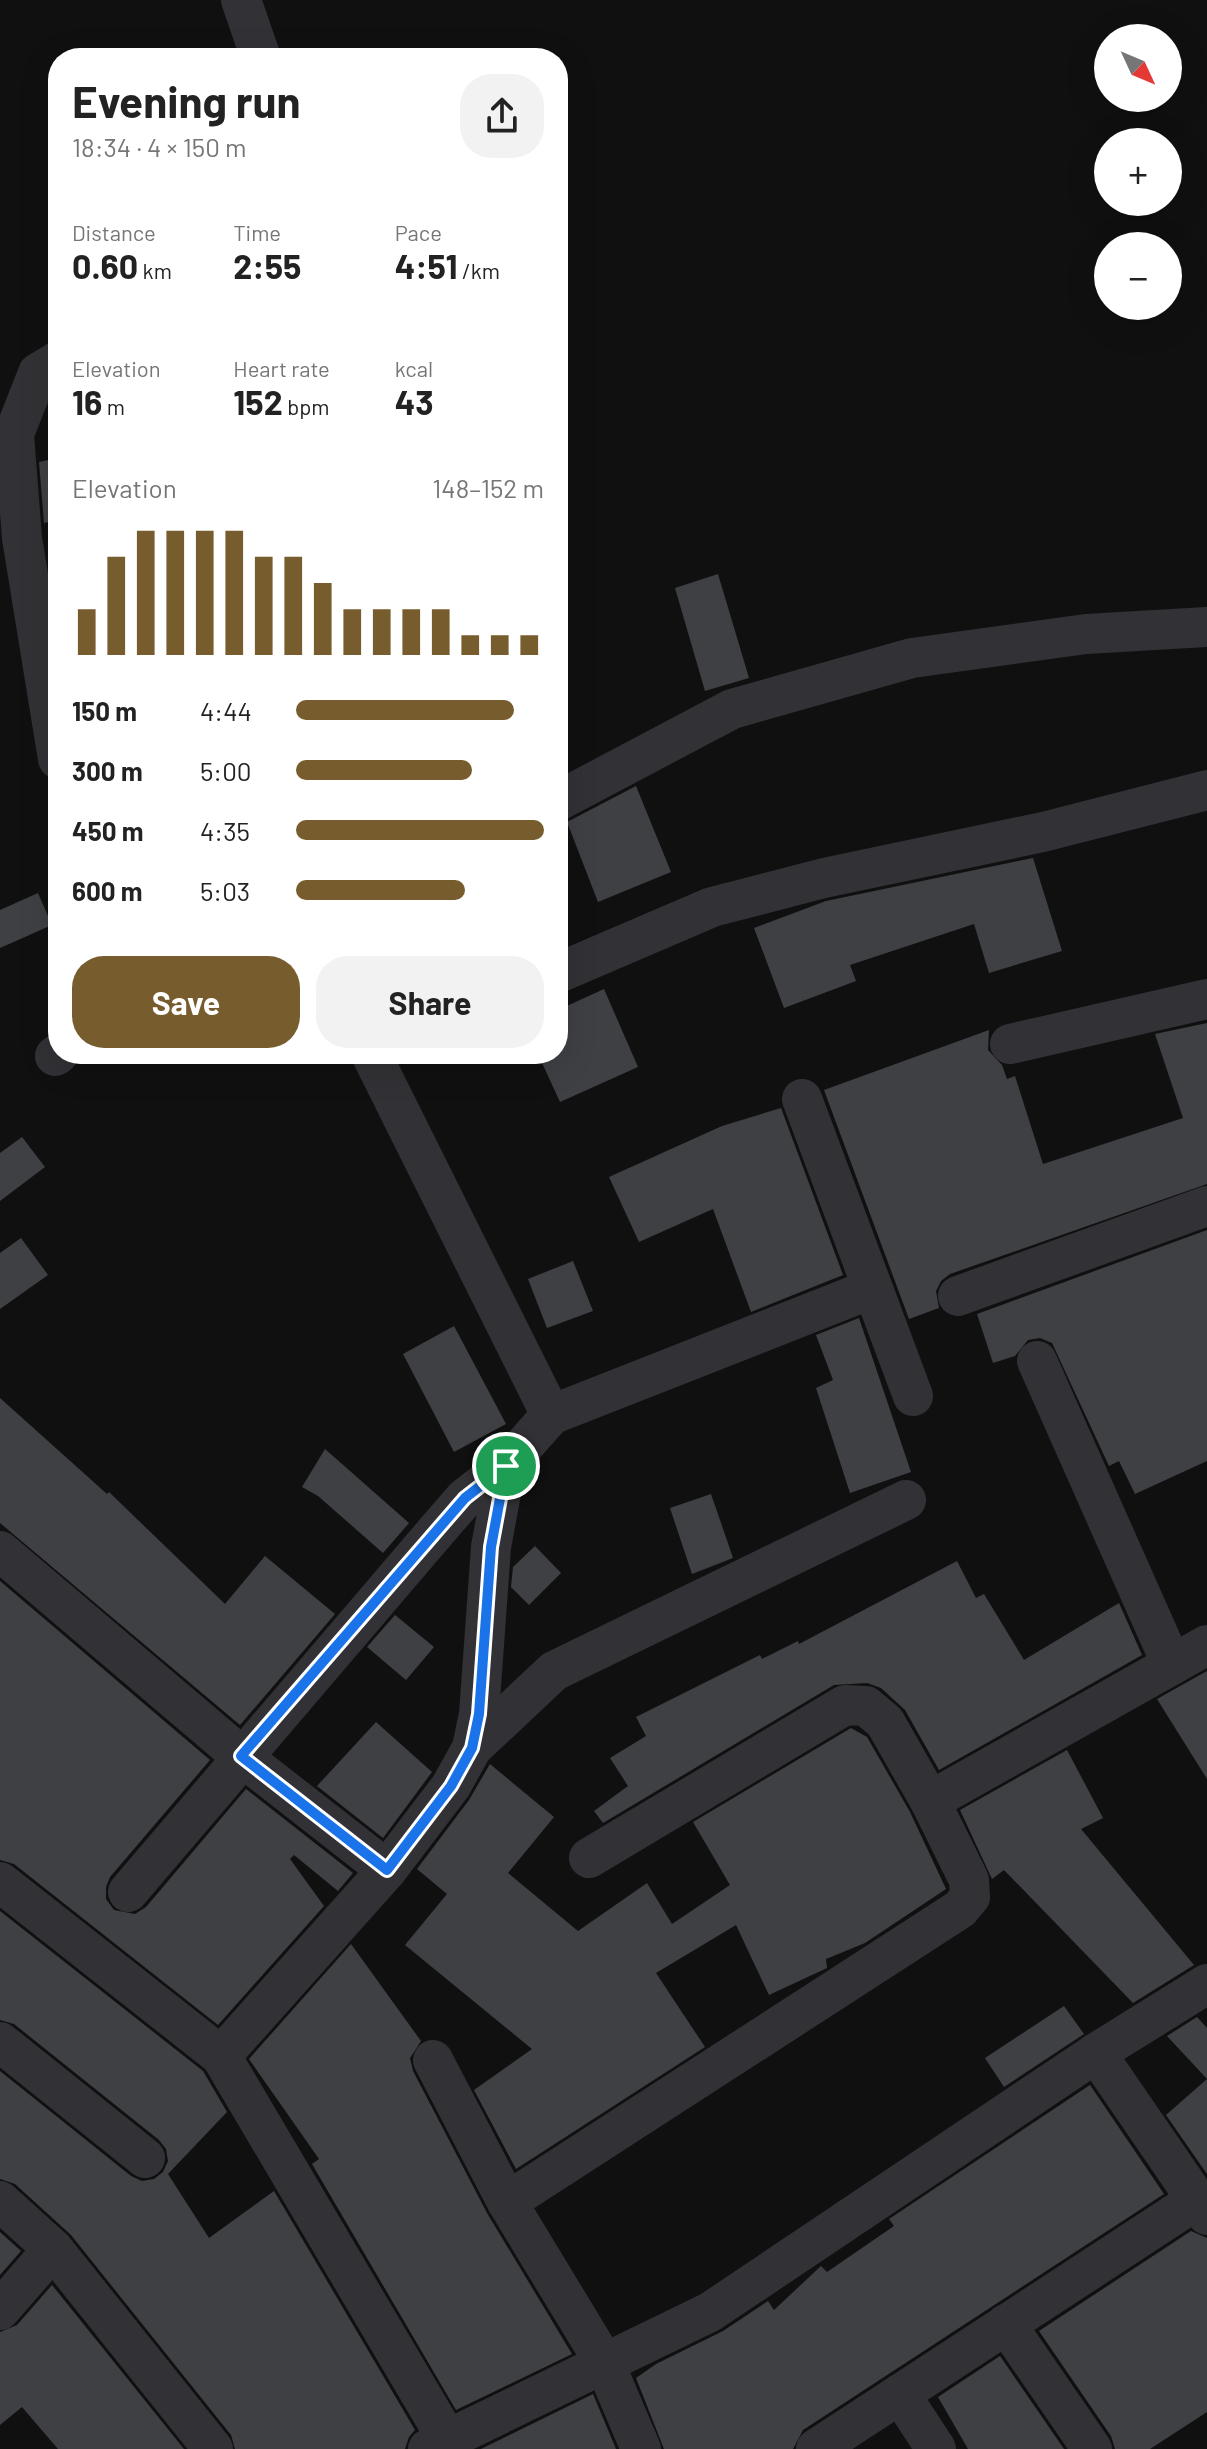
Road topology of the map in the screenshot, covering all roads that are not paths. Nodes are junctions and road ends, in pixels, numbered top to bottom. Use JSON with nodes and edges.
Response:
{"nodes":[{"id":1,"x":241,"y":0,"type":"edge"},
{"id":2,"x":258,"y":48,"type":"edge"},
{"id":3,"x":48,"y":367,"type":"edge"},
{"id":4,"x":11,"y":539,"type":"edge"},
{"id":5,"x":1207,"y":627,"type":"edge"},
{"id":6,"x":48,"y":712,"type":"edge"},
{"id":7,"x":1207,"y":790,"type":"edge"},
{"id":8,"x":568,"y":796,"type":"edge"},
{"id":9,"x":568,"y":969,"type":"edge"},
{"id":10,"x":1207,"y":999,"type":"edge"},
{"id":11,"x":1010,"y":1044,"type":"dead end"},
{"id":12,"x":376,"y":1064,"type":"edge"},
{"id":13,"x":802,"y":1099,"type":"dead end"},
{"id":14,"x":1207,"y":1206,"type":"edge"},
{"id":15,"x":871,"y":1289,"type":"junction"},
{"id":16,"x":958,"y":1296,"type":"dead end"},
{"id":17,"x":1037,"y":1361,"type":"dead end"},
{"id":18,"x":913,"y":1396,"type":"dead end"},
{"id":19,"x":551,"y":1415,"type":"junction"},
{"id":20,"x":506,"y":1466,"type":"junction"},
{"id":21,"x":906,"y":1500,"type":"dead end"},
{"id":22,"x":0,"y":1551,"type":"edge"},
{"id":23,"x":1207,"y":1645,"type":"edge"},
{"id":24,"x":1172,"y":1665,"type":"junction"},
{"id":25,"x":472,"y":1748,"type":"junction"},
{"id":26,"x":241,"y":1756,"type":"junction"},
{"id":27,"x":930,"y":1801,"type":"junction"},
{"id":28,"x":589,"y":1858,"type":"dead end"},
{"id":29,"x":387,"y":1870,"type":"junction"},
{"id":30,"x":0,"y":1882,"type":"edge"},
{"id":31,"x":128,"y":1892,"type":"dead end"},
{"id":32,"x":1207,"y":1984,"type":"edge"},
{"id":33,"x":0,"y":2042,"type":"edge"},
{"id":34,"x":1096,"y":2053,"type":"junction"},
{"id":35,"x":221,"y":2056,"type":"junction"},
{"id":36,"x":433,"y":2060,"type":"dead end"},
{"id":37,"x":145,"y":2158,"type":"dead end"},
{"id":38,"x":0,"y":2201,"type":"edge"},
{"id":39,"x":507,"y":2202,"type":"junction"},
{"id":40,"x":1202,"y":2207,"type":"edge"},
{"id":41,"x":53,"y":2249,"type":"junction"},
{"id":42,"x":0,"y":2310,"type":"edge"},
{"id":43,"x":1006,"y":2324,"type":"junction"},
{"id":44,"x":604,"y":2362,"type":"junction"},
{"id":45,"x":900,"y":2394,"type":"junction"},
{"id":46,"x":443,"y":2445,"type":"edge"},
{"id":47,"x":213,"y":2449,"type":"edge"},
{"id":48,"x":641,"y":2449,"type":"edge"},
{"id":49,"x":816,"y":2449,"type":"edge"},
{"id":50,"x":936,"y":2449,"type":"edge"},
{"id":51,"x":1092,"y":2449,"type":"edge"}],
"edges":[{"from":1,"to":2,"type":"street"},
{"from":3,"to":4,"type":"street"},
{"from":4,"to":6,"type":"street"},
{"from":5,"to":8,"type":"street"},
{"from":7,"to":9,"type":"street"},
{"from":10,"to":11,"type":"street"},
{"from":12,"to":19,"type":"street"},
{"from":13,"to":15,"type":"street"},
{"from":14,"to":16,"type":"street"},
{"from":15,"to":18,"type":"street"},
{"from":15,"to":19,"type":"street"},
{"from":17,"to":24,"type":"street"},
{"from":19,"to":20,"type":"street"},
{"from":20,"to":25,"type":"street"},
{"from":20,"to":26,"type":"street"},
{"from":21,"to":25,"type":"street"},
{"from":22,"to":26,"type":"street"},
{"from":23,"to":24,"type":"street"},
{"from":24,"to":27,"type":"street"},
{"from":25,"to":29,"type":"street"},
{"from":26,"to":29,"type":"street"},
{"from":26,"to":31,"type":"street"},
{"from":27,"to":28,"type":"street"},
{"from":27,"to":39,"type":"street"},
{"from":29,"to":35,"type":"street"},
{"from":30,"to":35,"type":"street"},
{"from":32,"to":34,"type":"street"},
{"from":33,"to":37,"type":"street"},
{"from":34,"to":40,"type":"street"},
{"from":34,"to":44,"type":"street"},
{"from":35,"to":46,"type":"street"},
{"from":36,"to":39,"type":"street"},
{"from":38,"to":41,"type":"street"},
{"from":39,"to":44,"type":"street"},
{"from":40,"to":43,"type":"street"},
{"from":41,"to":42,"type":"street"},
{"from":41,"to":47,"type":"street"},
{"from":43,"to":45,"type":"street"},
{"from":43,"to":51,"type":"street"},
{"from":44,"to":46,"type":"street"},
{"from":44,"to":48,"type":"street"},
{"from":45,"to":49,"type":"street"},
{"from":45,"to":50,"type":"street"}]}
